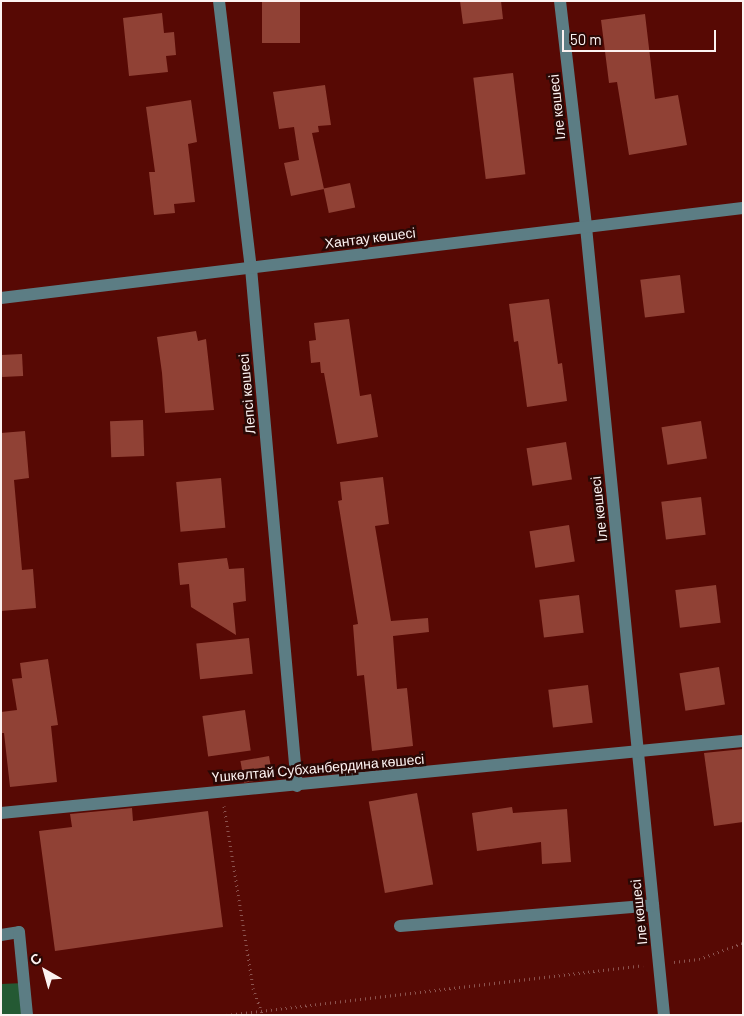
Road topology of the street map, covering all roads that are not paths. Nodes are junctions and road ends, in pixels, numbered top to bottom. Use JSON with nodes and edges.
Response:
{"nodes":[{"id":1,"x":219,"y":1,"type":"edge"},
{"id":2,"x":560,"y":1,"type":"edge"},
{"id":3,"x":743,"y":208,"type":"edge"},
{"id":4,"x":586,"y":227,"type":"junction"},
{"id":5,"x":251,"y":268,"type":"junction"},
{"id":6,"x":1,"y":298,"type":"edge"},
{"id":7,"x":743,"y":741,"type":"edge"},
{"id":8,"x":638,"y":752,"type":"junction"},
{"id":9,"x":297,"y":786,"type":"junction"},
{"id":10,"x":1,"y":813,"type":"edge"},
{"id":11,"x":653,"y":905,"type":"junction"},
{"id":12,"x":400,"y":926,"type":"dead end"},
{"id":13,"x":1,"y":935,"type":"edge"},
{"id":14,"x":27,"y":1015,"type":"edge"},
{"id":15,"x":664,"y":1015,"type":"edge"}],
"edges":[{"from":1,"to":5,"type":"street","name":"Лепсі көшесі"},
{"from":2,"to":4,"type":"street","name":"Іле көшесі"},
{"from":3,"to":4,"type":"street","name":"Хантау көшесі"},
{"from":4,"to":5,"type":"street","name":"Хантау көшесі"},
{"from":4,"to":8,"type":"street","name":"Іле көшесі"},
{"from":5,"to":6,"type":"street","name":"Хантау көшесі"},
{"from":5,"to":9,"type":"street","name":"Лепсі көшесі"},
{"from":7,"to":8,"type":"street","name":"Үшкөлтай Субханбердина көшесі"},
{"from":8,"to":9,"type":"street","name":"Үшкөлтай Субханбердина көшесі"},
{"from":8,"to":11,"type":"street","name":"Іле көшесі"},
{"from":9,"to":10,"type":"street","name":"Үшкөлтай Субханбердина көшесі"},
{"from":11,"to":12,"type":"street"},
{"from":11,"to":15,"type":"street","name":"Іле көшесі"},
{"from":13,"to":14,"type":"street"}]}
